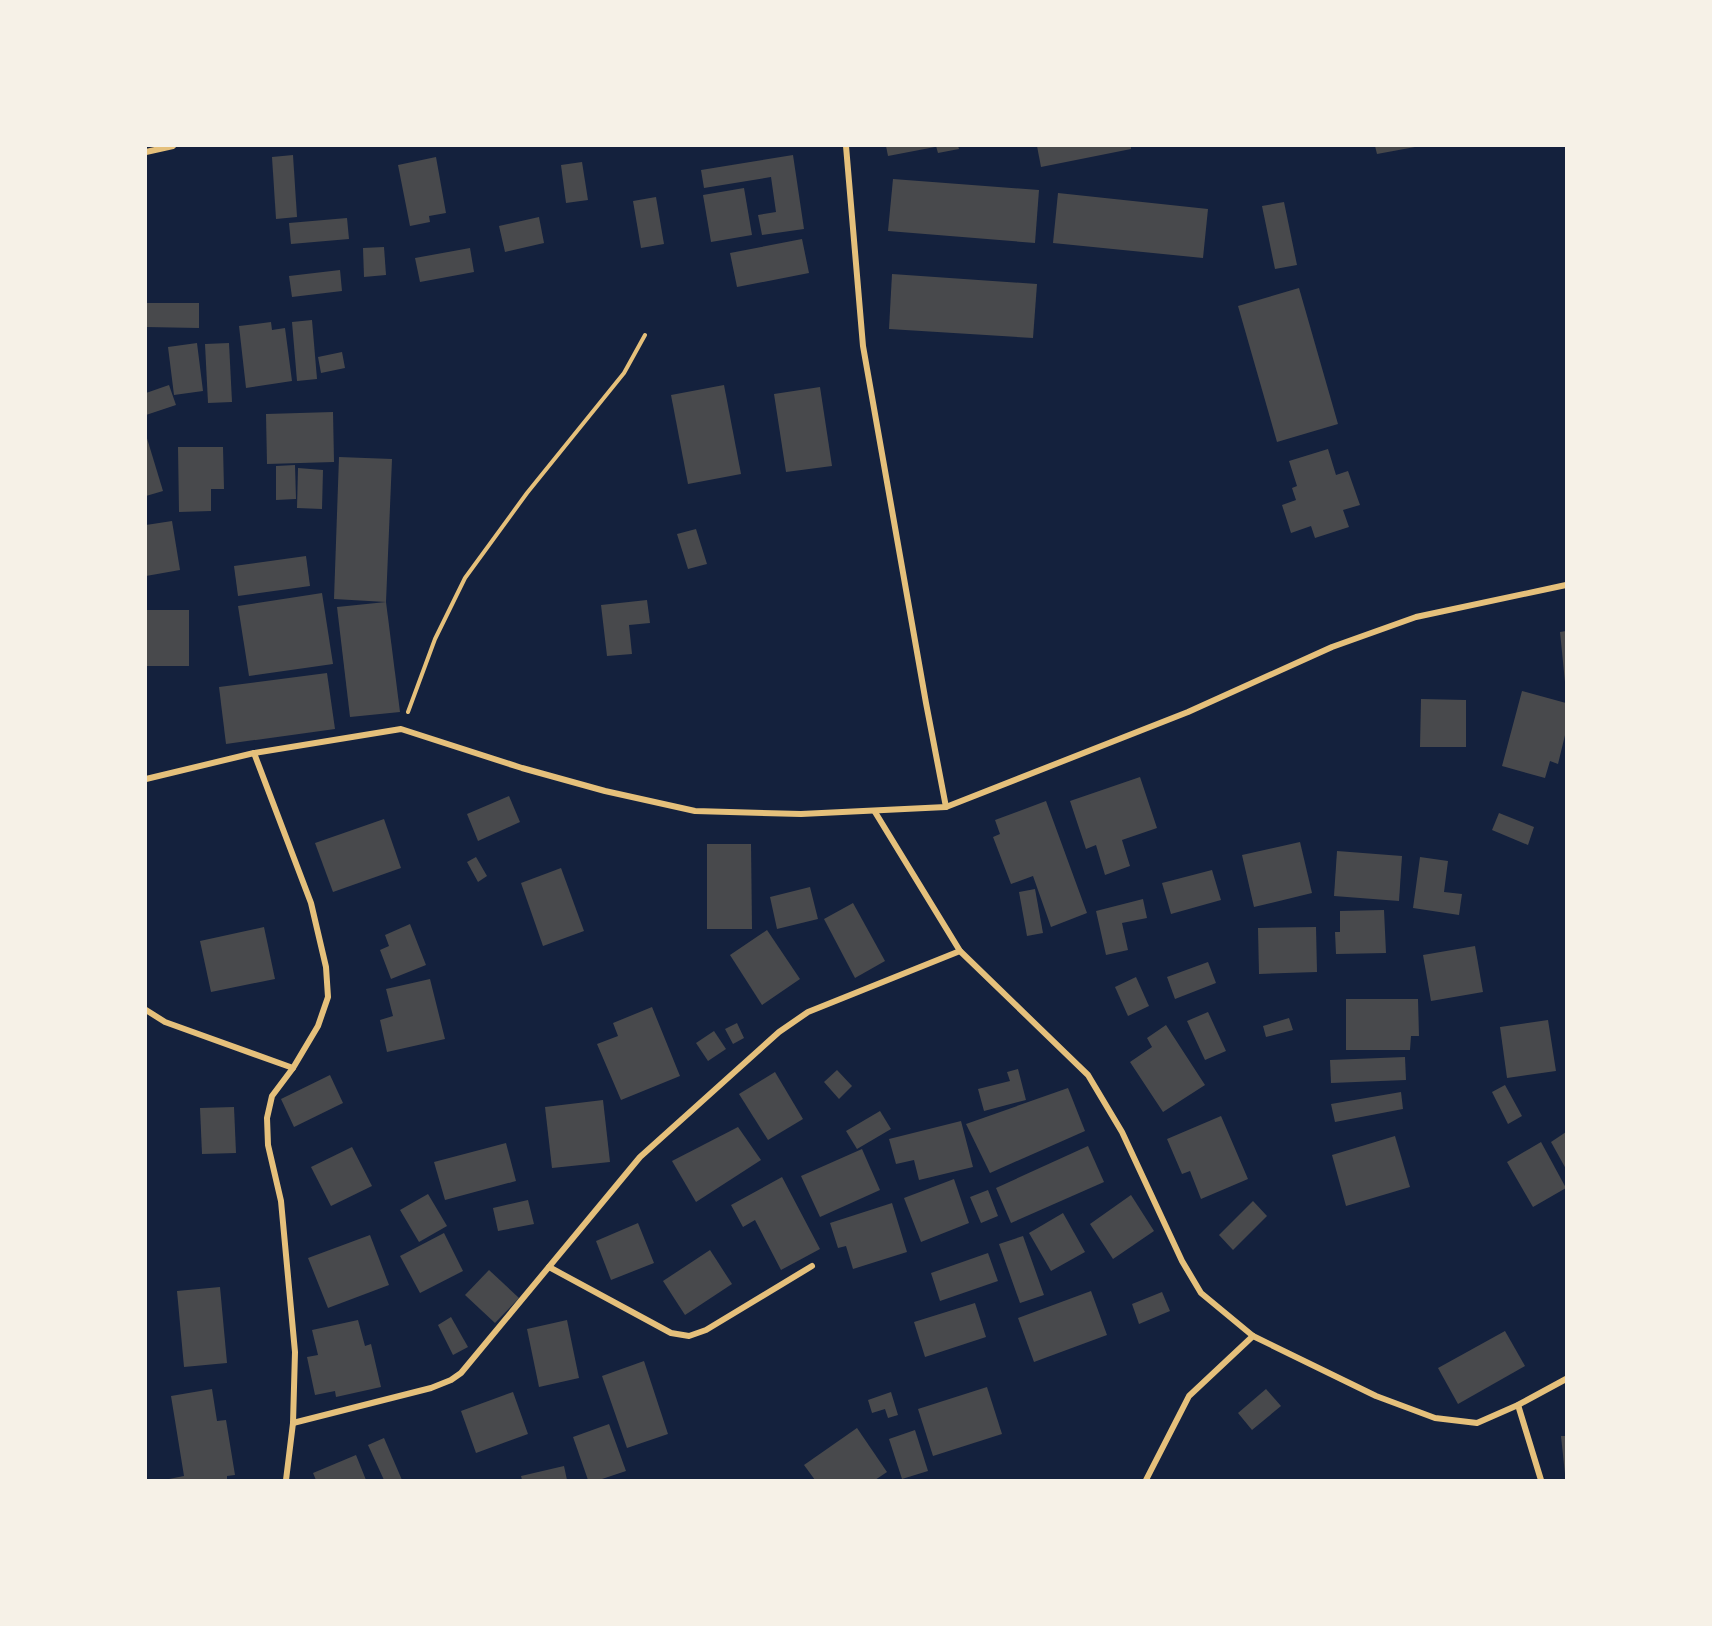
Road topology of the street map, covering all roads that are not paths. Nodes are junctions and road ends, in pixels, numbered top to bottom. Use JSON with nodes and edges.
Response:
{"nodes":[{"id":1,"x":173,"y":146,"type":"edge"},
{"id":2,"x":846,"y":146,"type":"edge"},
{"id":3,"x":146,"y":152,"type":"edge"},
{"id":4,"x":1566,"y":585,"type":"edge"},
{"id":5,"x":254,"y":753,"type":"junction"},
{"id":6,"x":146,"y":779,"type":"edge"},
{"id":7,"x":946,"y":807,"type":"junction"},
{"id":8,"x":875,"y":812,"type":"junction"},
{"id":9,"x":960,"y":951,"type":"junction"},
{"id":10,"x":146,"y":1010,"type":"edge"},
{"id":11,"x":293,"y":1068,"type":"junction"},
{"id":12,"x":812,"y":1266,"type":"dead end"},
{"id":13,"x":549,"y":1267,"type":"junction"},
{"id":14,"x":1253,"y":1336,"type":"junction"},
{"id":15,"x":1566,"y":1379,"type":"edge"},
{"id":16,"x":1518,"y":1405,"type":"junction"},
{"id":17,"x":293,"y":1424,"type":"junction"},
{"id":18,"x":286,"y":1480,"type":"edge"},
{"id":19,"x":1146,"y":1480,"type":"edge"},
{"id":20,"x":1541,"y":1480,"type":"edge"}],
"edges":[{"from":1,"to":3,"type":"street"},
{"from":2,"to":7,"type":"street"},
{"from":4,"to":7,"type":"street"},
{"from":5,"to":6,"type":"street"},
{"from":5,"to":8,"type":"street"},
{"from":5,"to":11,"type":"street"},
{"from":7,"to":8,"type":"street"},
{"from":8,"to":9,"type":"street"},
{"from":9,"to":13,"type":"street"},
{"from":9,"to":14,"type":"street"},
{"from":10,"to":11,"type":"street"},
{"from":11,"to":17,"type":"street"},
{"from":12,"to":13,"type":"street"},
{"from":13,"to":17,"type":"street"},
{"from":14,"to":16,"type":"street"},
{"from":14,"to":19,"type":"street"},
{"from":15,"to":16,"type":"street"},
{"from":16,"to":20,"type":"street"},
{"from":17,"to":18,"type":"street"}]}
